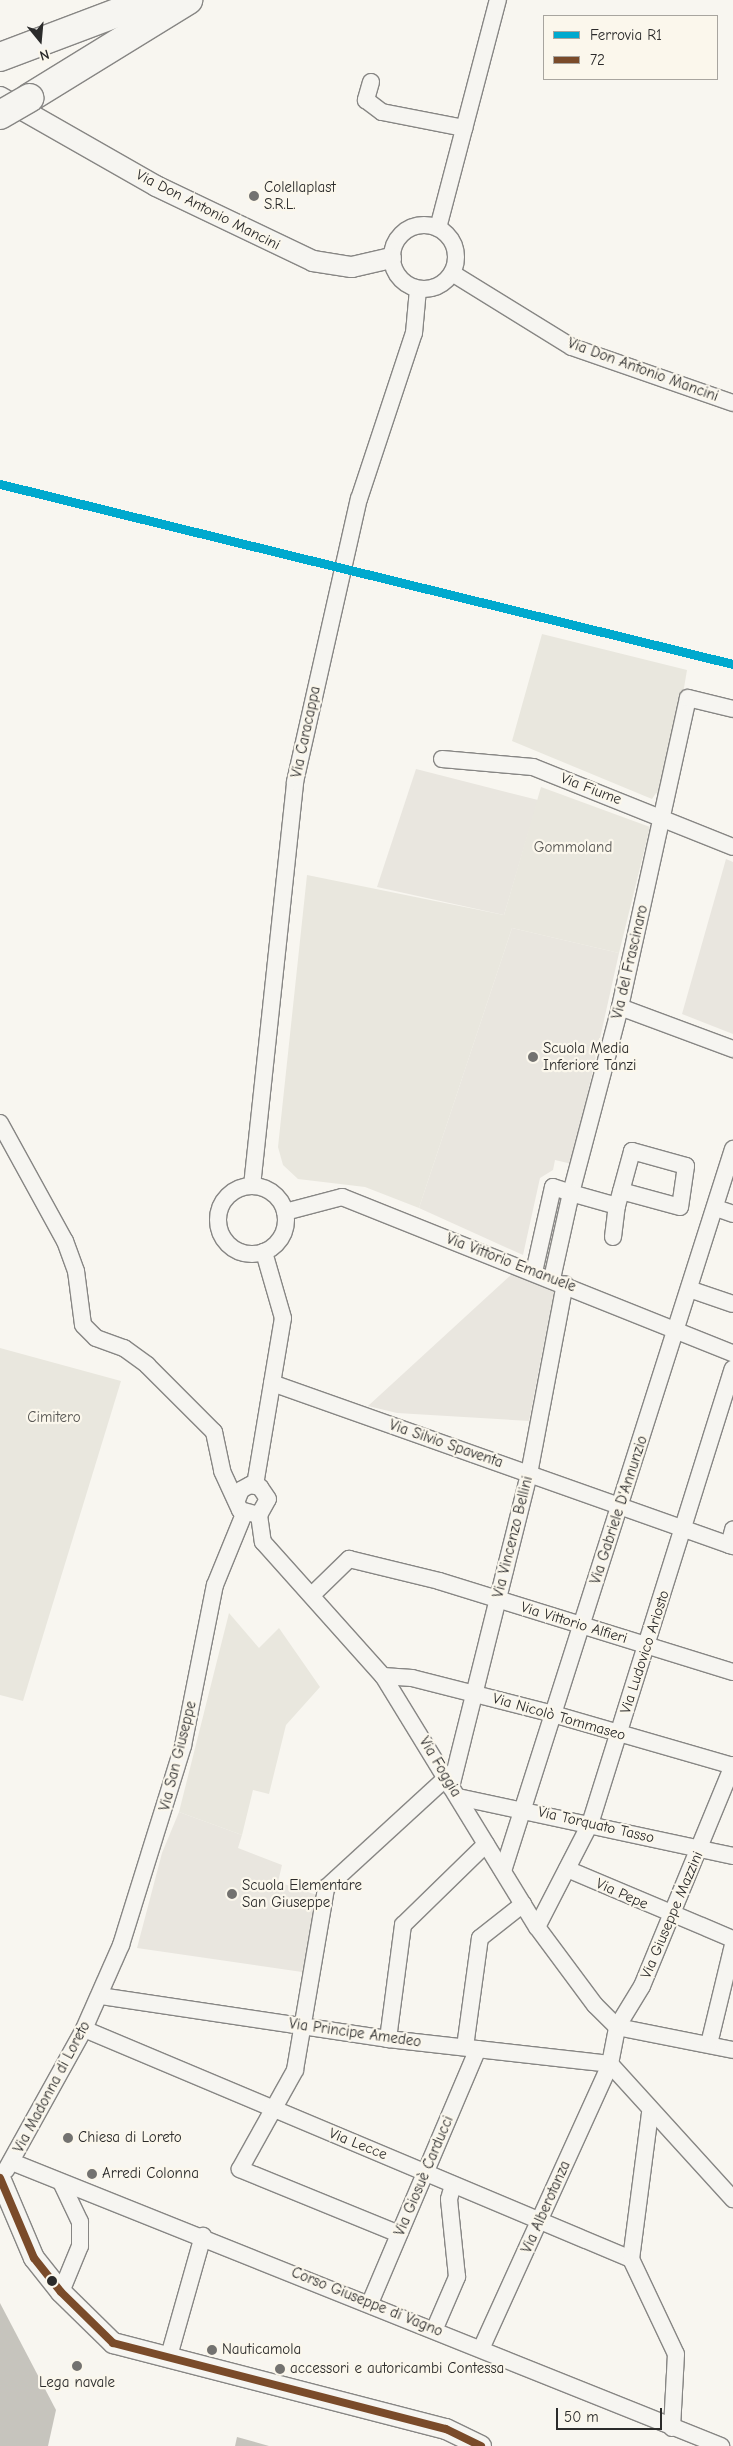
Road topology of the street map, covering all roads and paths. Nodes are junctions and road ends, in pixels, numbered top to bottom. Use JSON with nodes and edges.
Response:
{"nodes":[{"id":1,"x":106,"y":0,"type":"edge"},
{"id":2,"x":151,"y":0,"type":"edge"},
{"id":3,"x":188,"y":0,"type":"edge"},
{"id":4,"x":498,"y":0,"type":"edge"},
{"id":5,"x":0,"y":39,"type":"edge"},
{"id":6,"x":0,"y":57,"type":"edge"},
{"id":7,"x":371,"y":82,"type":"dead end"},
{"id":8,"x":0,"y":97,"type":"edge"},
{"id":9,"x":32,"y":106,"type":"junction"},
{"id":10,"x":0,"y":116,"type":"edge"},
{"id":11,"x":464,"y":128,"type":"junction"},
{"id":12,"x":438,"y":228,"type":"junction"},
{"id":13,"x":392,"y":258,"type":"junction"},
{"id":14,"x":452,"y":273,"type":"junction"},
{"id":15,"x":418,"y":289,"type":"junction"},
{"id":16,"x":733,"y":403,"type":"edge"},
{"id":17,"x":733,"y":709,"type":"edge"},
{"id":18,"x":442,"y":759,"type":"dead end"},
{"id":19,"x":661,"y":817,"type":"junction"},
{"id":20,"x":733,"y":847,"type":"edge"},
{"id":21,"x":620,"y":1007,"type":"junction"},
{"id":22,"x":733,"y":1049,"type":"edge"},
{"id":23,"x":0,"y":1123,"type":"edge"},
{"id":24,"x":733,"y":1149,"type":"edge"},
{"id":25,"x":252,"y":1186,"type":"junction"},
{"id":26,"x":571,"y":1193,"type":"junction"},
{"id":27,"x":716,"y":1208,"type":"junction"},
{"id":28,"x":285,"y":1212,"type":"junction"},
{"id":29,"x":733,"y":1214,"type":"edge"},
{"id":30,"x":612,"y":1237,"type":"dead end"},
{"id":31,"x":264,"y":1252,"type":"junction"},
{"id":32,"x":534,"y":1272,"type":"junction"},
{"id":33,"x":558,"y":1282,"type":"junction"},
{"id":34,"x":689,"y":1289,"type":"junction"},
{"id":35,"x":733,"y":1304,"type":"edge"},
{"id":36,"x":674,"y":1328,"type":"junction"},
{"id":37,"x":733,"y":1353,"type":"edge"},
{"id":38,"x":733,"y":1369,"type":"edge"},
{"id":39,"x":272,"y":1383,"type":"junction"},
{"id":40,"x":529,"y":1474,"type":"junction"},
{"id":41,"x":255,"y":1485,"type":"junction"},
{"id":42,"x":620,"y":1505,"type":"junction"},
{"id":43,"x":247,"y":1509,"type":"junction"},
{"id":44,"x":686,"y":1530,"type":"junction"},
{"id":45,"x":732,"y":1540,"type":"edge"},
{"id":46,"x":312,"y":1595,"type":"junction"},
{"id":47,"x":498,"y":1600,"type":"junction"},
{"id":48,"x":583,"y":1626,"type":"junction"},
{"id":49,"x":646,"y":1646,"type":"junction"},
{"id":50,"x":733,"y":1672,"type":"edge"},
{"id":51,"x":383,"y":1676,"type":"junction"},
{"id":52,"x":474,"y":1693,"type":"junction"},
{"id":53,"x":553,"y":1714,"type":"junction"},
{"id":54,"x":619,"y":1734,"type":"junction"},
{"id":55,"x":733,"y":1766,"type":"edge"},
{"id":56,"x":452,"y":1788,"type":"junction"},
{"id":57,"x":523,"y":1808,"type":"junction"},
{"id":58,"x":590,"y":1824,"type":"junction"},
{"id":59,"x":486,"y":1844,"type":"junction"},
{"id":60,"x":700,"y":1848,"type":"junction"},
{"id":61,"x":733,"y":1856,"type":"edge"},
{"id":62,"x":567,"y":1869,"type":"junction"},
{"id":63,"x":503,"y":1871,"type":"junction"},
{"id":64,"x":523,"y":1904,"type":"junction"},
{"id":65,"x":670,"y":1915,"type":"junction"},
{"id":66,"x":537,"y":1927,"type":"junction"},
{"id":67,"x":733,"y":1939,"type":"edge"},
{"id":68,"x":733,"y":1945,"type":"edge"},
{"id":69,"x":101,"y":1996,"type":"junction"},
{"id":70,"x":302,"y":2026,"type":"junction"},
{"id":71,"x":618,"y":2027,"type":"junction"},
{"id":72,"x":84,"y":2029,"type":"junction"},
{"id":73,"x":388,"y":2039,"type":"junction"},
{"id":74,"x":709,"y":2044,"type":"junction"},
{"id":75,"x":471,"y":2048,"type":"junction"},
{"id":76,"x":733,"y":2050,"type":"edge"},
{"id":77,"x":610,"y":2064,"type":"junction"},
{"id":78,"x":274,"y":2110,"type":"junction"},
{"id":79,"x":650,"y":2113,"type":"junction"},
{"id":80,"x":4,"y":2172,"type":"edge"},
{"id":81,"x":425,"y":2172,"type":"junction"},
{"id":82,"x":62,"y":2182,"type":"junction"},
{"id":83,"x":453,"y":2185,"type":"junction"},
{"id":84,"x":733,"y":2199,"type":"edge"},
{"id":85,"x":539,"y":2222,"type":"junction"},
{"id":86,"x":399,"y":2234,"type":"junction"},
{"id":87,"x":203,"y":2236,"type":"junction"},
{"id":88,"x":631,"y":2259,"type":"junction"},
{"id":89,"x":61,"y":2292,"type":"junction"},
{"id":90,"x":370,"y":2303,"type":"junction"},
{"id":91,"x":435,"y":2328,"type":"junction"},
{"id":92,"x":482,"y":2349,"type":"junction"},
{"id":93,"x":170,"y":2356,"type":"junction"},
{"id":94,"x":672,"y":2428,"type":"junction"},
{"id":95,"x":481,"y":2446,"type":"edge"},
{"id":96,"x":721,"y":2446,"type":"edge"}],
"edges":[{"from":1,"to":5,"type":"highway"},
{"from":2,"to":6,"type":"highway"},
{"from":3,"to":9,"type":"highway"},
{"from":4,"to":11,"type":"street"},
{"from":7,"to":11,"type":"street"},
{"from":8,"to":9,"type":"street","name":"Via Don Antonio Mancini"},
{"from":9,"to":10,"type":"highway","bridge":true},
{"from":9,"to":13,"type":"street","name":"Via Don Antonio Mancini"},
{"from":11,"to":12,"type":"street"},
{"from":12,"to":13,"type":"street"},
{"from":12,"to":14,"type":"street"},
{"from":13,"to":15,"type":"street"},
{"from":14,"to":15,"type":"street"},
{"from":14,"to":16,"type":"street","name":"Via Don Antonio Mancini"},
{"from":15,"to":25,"type":"street","name":"Via Caracappa"},
{"from":17,"to":19,"type":"street","name":"Via del Frascinaro"},
{"from":18,"to":19,"type":"street","name":"Via Fiume"},
{"from":19,"to":20,"type":"street","name":"Via Fiume"},
{"from":19,"to":21,"type":"street","name":"Via del Frascinaro"},
{"from":21,"to":22,"type":"street"},
{"from":21,"to":26,"type":"street","name":"Via del Frascinaro"},
{"from":23,"to":43,"type":"street"},
{"from":24,"to":27,"type":"street","name":"Via Gabriele D'Annunzio"},
{"from":25,"to":28,"type":"street"},
{"from":25,"to":31,"type":"street"},
{"from":26,"to":30,"type":"street"},
{"from":26,"to":32,"type":"street"},
{"from":26,"to":33,"type":"street","name":"Via del Frascinaro"},
{"from":27,"to":29,"type":"street"},
{"from":27,"to":34,"type":"street","name":"Via Gabriele D'Annunzio"},
{"from":28,"to":31,"type":"street"},
{"from":28,"to":32,"type":"street","name":"Via Vittorio Emanuele"},
{"from":31,"to":39,"type":"street"},
{"from":32,"to":33,"type":"street","name":"Via Vittorio Emanuele"},
{"from":33,"to":36,"type":"street","name":"Via Vittorio Emanuele"},
{"from":33,"to":40,"type":"street","name":"Via Vincenzo Bellini"},
{"from":34,"to":35,"type":"street"},
{"from":34,"to":36,"type":"street","name":"Via Gabriele D'Annunzio"},
{"from":36,"to":37,"type":"street","name":"Via Vittorio Emanuele"},
{"from":36,"to":42,"type":"street","name":"Via Gabriele D'Annunzio"},
{"from":38,"to":44,"type":"street","name":"Via Ludovico Ariosto"},
{"from":39,"to":40,"type":"street","name":"Via Silvio Spaventa"},
{"from":39,"to":41,"type":"street"},
{"from":40,"to":42,"type":"street","name":"Via Silvio Spaventa"},
{"from":40,"to":47,"type":"street","name":"Via Vincenzo Bellini"},
{"from":41,"to":43,"type":"street","name":"Via San Giuseppe"},
{"from":41,"to":43,"type":"street","name":"Via San Giuseppe"},
{"from":42,"to":44,"type":"street","name":"Via Silvio Spaventa"},
{"from":42,"to":48,"type":"street","name":"Via Gabriele D'Annunzio"},
{"from":43,"to":46,"type":"street","name":"Via Foggia"},
{"from":43,"to":69,"type":"street","name":"Via San Giuseppe"},
{"from":44,"to":45,"type":"street","name":"Via Silvio Spaventa"},
{"from":44,"to":49,"type":"street","name":"Via Ludovico Ariosto"},
{"from":46,"to":47,"type":"street","name":"Via Vittorio Alfieri"},
{"from":46,"to":51,"type":"street","name":"Via Foggia"},
{"from":47,"to":48,"type":"street","name":"Via Vittorio Alfieri"},
{"from":47,"to":52,"type":"street","name":"Via Vincenzo Bellini"},
{"from":48,"to":49,"type":"street","name":"Via Vittorio Alfieri"},
{"from":48,"to":53,"type":"street","name":"Via Gabriele D'Annunzio"},
{"from":49,"to":50,"type":"street","name":"Via Vittorio Alfieri"},
{"from":49,"to":54,"type":"street","name":"Via Ludovico Ariosto"},
{"from":51,"to":52,"type":"street","name":"Via Nicolò Tommaseo"},
{"from":51,"to":56,"type":"street","name":"Via Foggia"},
{"from":52,"to":53,"type":"street","name":"Via Nicolò Tommaseo"},
{"from":52,"to":56,"type":"street","name":"Via Vincenzo Bellini"},
{"from":53,"to":54,"type":"street","name":"Via Nicolò Tommaseo"},
{"from":53,"to":57,"type":"street","name":"Via Gabriele D'Annunzio"},
{"from":54,"to":55,"type":"street","name":"Via Nicolò Tommaseo"},
{"from":54,"to":58,"type":"street","name":"Via Ludovico Ariosto"},
{"from":55,"to":60,"type":"street","name":"Via Giuseppe Mazzini"},
{"from":56,"to":57,"type":"street","name":"Via Torquato Tasso"},
{"from":56,"to":59,"type":"street","name":"Via Foggia"},
{"from":56,"to":70,"type":"street"},
{"from":57,"to":58,"type":"street","name":"Via Torquato Tasso"},
{"from":57,"to":63,"type":"street","name":"Via Gabriele D'Annunzio"},
{"from":58,"to":60,"type":"street","name":"Via Torquato Tasso"},
{"from":58,"to":62,"type":"street","name":"Via Ludovico Ariosto"},
{"from":59,"to":63,"type":"street","name":"Via Foggia"},
{"from":59,"to":73,"type":"street"},
{"from":60,"to":61,"type":"street","name":"Via Torquato Tasso"},
{"from":60,"to":65,"type":"street","name":"Via Giuseppe Mazzini"},
{"from":62,"to":65,"type":"street","name":"Via Pepe"},
{"from":62,"to":66,"type":"street","name":"Via Ludovico Ariosto"},
{"from":63,"to":64,"type":"street","name":"Via Foggia"},
{"from":64,"to":66,"type":"street","name":"Via Foggia"},
{"from":64,"to":75,"type":"street","name":"Via Giosuè Carducci"},
{"from":65,"to":67,"type":"street","name":"Via Pepe"},
{"from":65,"to":71,"type":"street","name":"Via Giuseppe Mazzini"},
{"from":66,"to":71,"type":"street","name":"Via Foggia"},
{"from":68,"to":74,"type":"street"},
{"from":69,"to":70,"type":"street","name":"Via Principe Amedeo"},
{"from":69,"to":72,"type":"street","name":"Via Madonna di Loreto"},
{"from":70,"to":73,"type":"street","name":"Via Principe Amedeo"},
{"from":70,"to":78,"type":"street"},
{"from":71,"to":74,"type":"street"},
{"from":71,"to":77,"type":"street","name":"Via Giuseppe Mazzini"},
{"from":72,"to":78,"type":"street","name":"Via Lecce"},
{"from":72,"to":80,"type":"street","name":"Via Madonna di Loreto"},
{"from":73,"to":75,"type":"street","name":"Via Principe Amedeo"},
{"from":74,"to":76,"type":"street"},
{"from":75,"to":77,"type":"street","name":"Via Principe Amedeo"},
{"from":75,"to":81,"type":"street","name":"Via Giosuè Carducci"},
{"from":77,"to":79,"type":"street"},
{"from":77,"to":85,"type":"street","name":"Via Alberotanza"},
{"from":78,"to":81,"type":"street","name":"Via Lecce"},
{"from":78,"to":86,"type":"street"},
{"from":79,"to":84,"type":"street"},
{"from":79,"to":88,"type":"street"},
{"from":80,"to":82,"type":"street","name":"Corso Giuseppe di Vagno"},
{"from":80,"to":89,"type":"street"},
{"from":81,"to":83,"type":"street","name":"Via Lecce"},
{"from":81,"to":86,"type":"street","name":"Via Giosuè Carducci"},
{"from":82,"to":87,"type":"street","name":"Corso Giuseppe di Vagno"},
{"from":82,"to":89,"type":"street"},
{"from":83,"to":85,"type":"street","name":"Via Lecce"},
{"from":83,"to":91,"type":"street"},
{"from":85,"to":88,"type":"street","name":"Via Lecce"},
{"from":85,"to":92,"type":"street","name":"Via Alberotanza"},
{"from":86,"to":90,"type":"street","name":"Via Giosuè Carducci"},
{"from":87,"to":90,"type":"street","name":"Corso Giuseppe di Vagno"},
{"from":87,"to":93,"type":"street"},
{"from":88,"to":94,"type":"street"},
{"from":89,"to":93,"type":"street"},
{"from":90,"to":91,"type":"street","name":"Corso Giuseppe di Vagno"},
{"from":91,"to":92,"type":"street","name":"Corso Giuseppe di Vagno"},
{"from":92,"to":94,"type":"street","name":"Corso Giuseppe di Vagno"},
{"from":93,"to":95,"type":"street"},
{"from":94,"to":96,"type":"street","name":"Corso Giuseppe di Vagno"}]}
